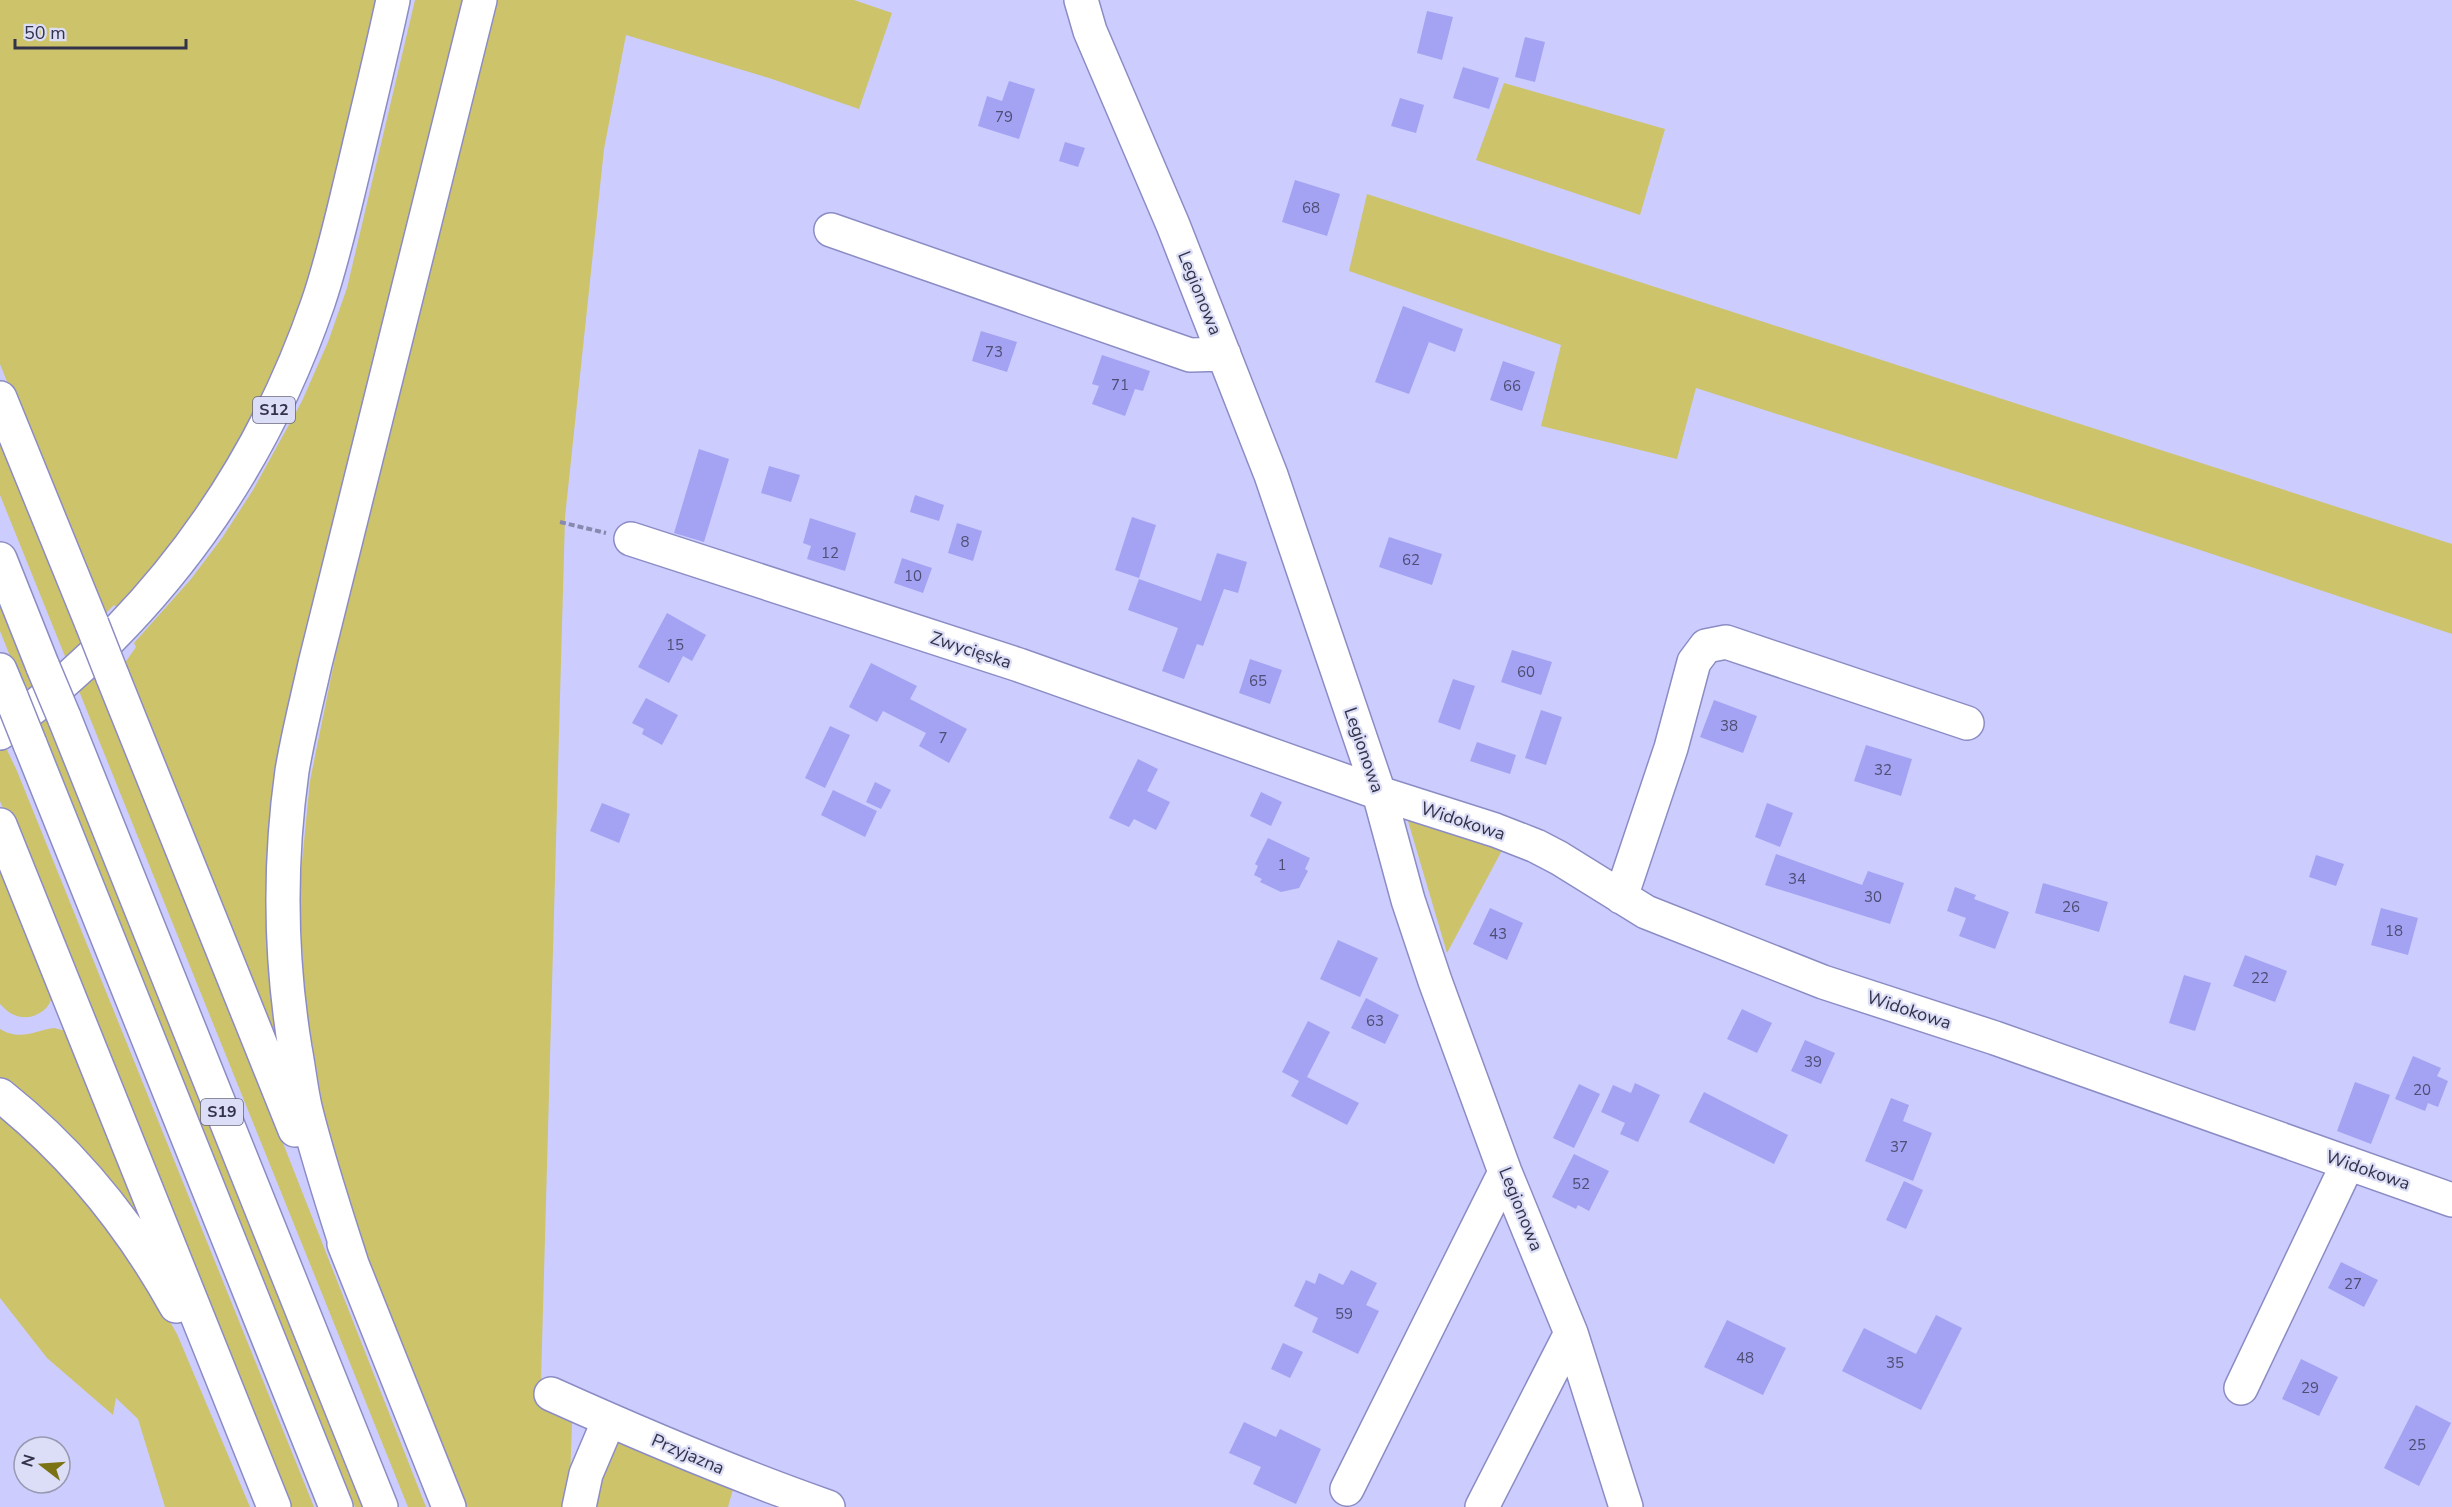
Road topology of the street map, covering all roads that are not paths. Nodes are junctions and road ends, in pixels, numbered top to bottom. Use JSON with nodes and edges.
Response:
{"nodes":[{"id":1,"x":393,"y":0,"type":"edge"},
{"id":2,"x":480,"y":0,"type":"edge"},
{"id":3,"x":1081,"y":0,"type":"edge"},
{"id":4,"x":831,"y":230,"type":"dead end"},
{"id":5,"x":1224,"y":354,"type":"junction"},
{"id":6,"x":0,"y":398,"type":"edge"},
{"id":7,"x":631,"y":538,"type":"road end"},
{"id":8,"x":0,"y":559,"type":"edge"},
{"id":9,"x":5,"y":682,"type":"edge"},
{"id":10,"x":1967,"y":723,"type":"dead end"},
{"id":11,"x":15,"y":738,"type":"edge"},
{"id":12,"x":1378,"y":793,"type":"junction"},
{"id":13,"x":0,"y":825,"type":"edge"},
{"id":14,"x":1621,"y":897,"type":"junction"},
{"id":15,"x":0,"y":1095,"type":"edge"},
{"id":16,"x":2348,"y":1163,"type":"junction"},
{"id":17,"x":1505,"y":1172,"type":"junction"},
{"id":18,"x":2452,"y":1200,"type":"edge"},
{"id":19,"x":352,"y":1264,"type":"junction"},
{"id":20,"x":1571,"y":1334,"type":"junction"},
{"id":21,"x":2241,"y":1388,"type":"dead end"},
{"id":22,"x":551,"y":1394,"type":"dead end"},
{"id":23,"x":242,"y":1425,"type":"junction"},
{"id":24,"x":624,"y":1427,"type":"junction"},
{"id":25,"x":1347,"y":1489,"type":"dead end"},
{"id":26,"x":274,"y":1507,"type":"edge"},
{"id":27,"x":336,"y":1507,"type":"edge"},
{"id":28,"x":381,"y":1507,"type":"edge"},
{"id":29,"x":449,"y":1507,"type":"edge"},
{"id":30,"x":579,"y":1507,"type":"edge"},
{"id":31,"x":828,"y":1507,"type":"edge"},
{"id":32,"x":1482,"y":1507,"type":"edge"},
{"id":33,"x":1626,"y":1507,"type":"edge"}],
"edges":[{"from":1,"to":11,"type":"main road","number":"S12"},
{"from":2,"to":19,"type":"main road"},
{"from":3,"to":5,"type":"main road","name":"Legionowa"},
{"from":4,"to":5,"type":"main road"},
{"from":5,"to":12,"type":"main road","name":"Legionowa"},
{"from":6,"to":19,"type":"main road","bridge":true},
{"from":7,"to":12,"type":"main road","name":"Zwycięska"},
{"from":8,"to":28,"type":"main road","number":"S19","bridge":true},
{"from":9,"to":11,"type":"main road","number":"S19","bridge":true},
{"from":10,"to":14,"type":"main road"},
{"from":11,"to":27,"type":"main road","number":"S19"},
{"from":12,"to":14,"type":"main road","name":"Widokowa"},
{"from":12,"to":17,"type":"main road","name":"Legionowa"},
{"from":13,"to":23,"type":"main road"},
{"from":14,"to":16,"type":"main road","name":"Widokowa"},
{"from":15,"to":23,"type":"main road"},
{"from":16,"to":18,"type":"main road","name":"Widokowa"},
{"from":16,"to":21,"type":"main road"},
{"from":17,"to":20,"type":"main road","name":"Legionowa"},
{"from":17,"to":25,"type":"main road"},
{"from":19,"to":29,"type":"main road"},
{"from":20,"to":32,"type":"main road"},
{"from":20,"to":33,"type":"main road","name":"Legionowa"},
{"from":22,"to":24,"type":"main road","name":"Przyjazna"},
{"from":23,"to":26,"type":"main road"},
{"from":24,"to":30,"type":"main road"},
{"from":24,"to":31,"type":"main road","name":"Przyjazna"}]}
